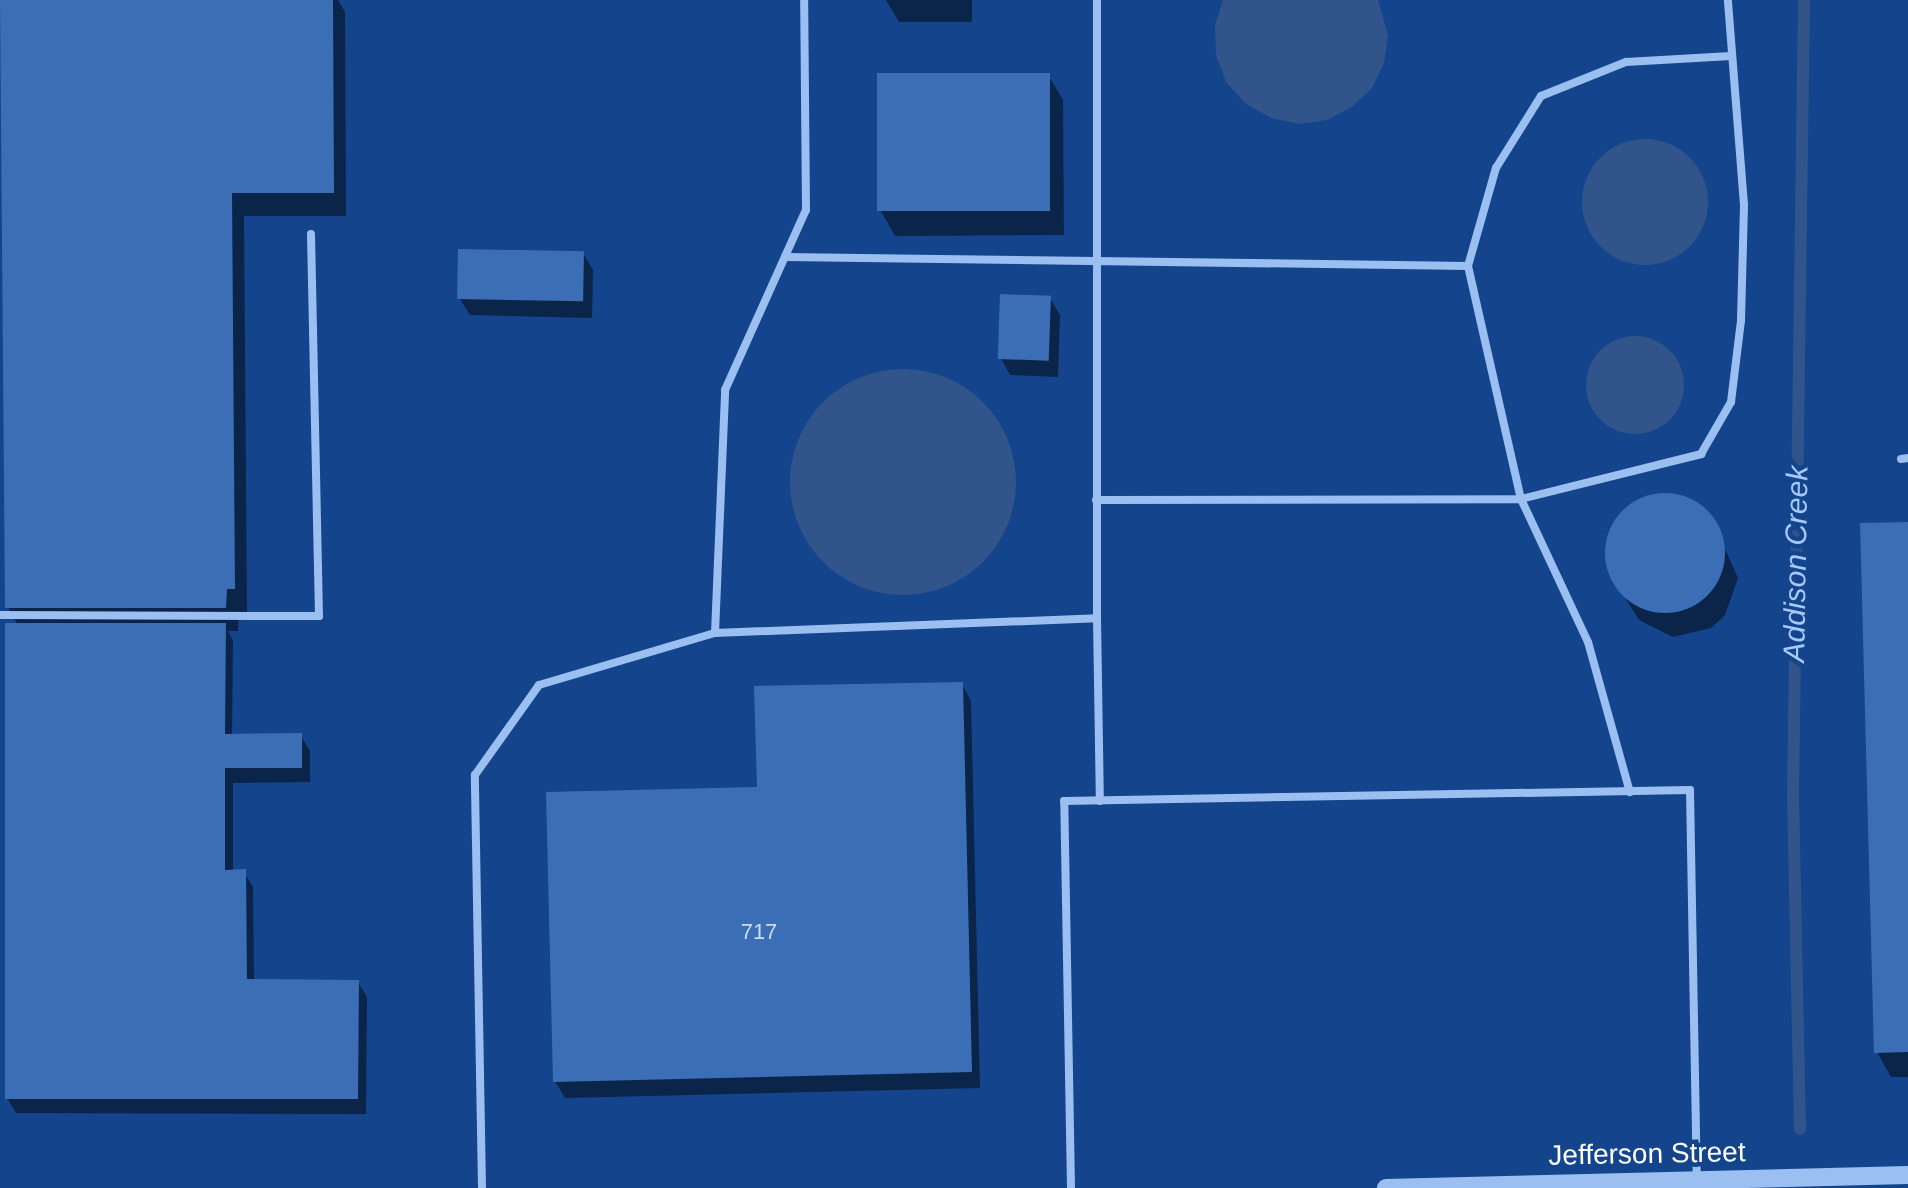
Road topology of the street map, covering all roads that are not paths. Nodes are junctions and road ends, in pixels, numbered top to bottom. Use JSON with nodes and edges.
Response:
{"nodes":[{"id":1,"x":804,"y":0,"type":"edge"},
{"id":2,"x":1096,"y":0,"type":"edge"},
{"id":3,"x":1728,"y":0,"type":"edge"},
{"id":4,"x":1731,"y":56,"type":"junction"},
{"id":5,"x":311,"y":234,"type":"dead end"},
{"id":6,"x":785,"y":257,"type":"junction"},
{"id":7,"x":1095,"y":258,"type":"junction"},
{"id":8,"x":1468,"y":266,"type":"junction"},
{"id":9,"x":1520,"y":499,"type":"junction"},
{"id":10,"x":1096,"y":500,"type":"junction"},
{"id":11,"x":0,"y":615,"type":"edge"},
{"id":12,"x":1097,"y":618,"type":"junction"},
{"id":13,"x":715,"y":633,"type":"junction"},
{"id":14,"x":1630,"y":792,"type":"junction"},
{"id":15,"x":1100,"y":801,"type":"junction"},
{"id":16,"x":1908,"y":1175,"type":"edge"},
{"id":17,"x":1697,"y":1180,"type":"junction"},
{"id":18,"x":482,"y":1188,"type":"edge"},
{"id":19,"x":1071,"y":1188,"type":"edge"},
{"id":20,"x":1386,"y":1188,"type":"edge"}],
"edges":[{"from":1,"to":6,"type":"lane"},
{"from":2,"to":7,"type":"lane"},
{"from":3,"to":4,"type":"lane"},
{"from":4,"to":8,"type":"lane"},
{"from":4,"to":9,"type":"lane"},
{"from":5,"to":11,"type":"lane"},
{"from":6,"to":7,"type":"lane"},
{"from":6,"to":13,"type":"lane"},
{"from":7,"to":8,"type":"lane"},
{"from":7,"to":10,"type":"lane"},
{"from":8,"to":9,"type":"lane"},
{"from":9,"to":10,"type":"lane"},
{"from":9,"to":14,"type":"lane"},
{"from":10,"to":12,"type":"lane"},
{"from":12,"to":13,"type":"lane"},
{"from":12,"to":15,"type":"lane"},
{"from":13,"to":18,"type":"lane"},
{"from":14,"to":15,"type":"lane"},
{"from":14,"to":17,"type":"lane"},
{"from":15,"to":19,"type":"lane"},
{"from":16,"to":17,"type":"street","name":"Jefferson Street"},
{"from":17,"to":20,"type":"street","name":"Jefferson Street"}]}
